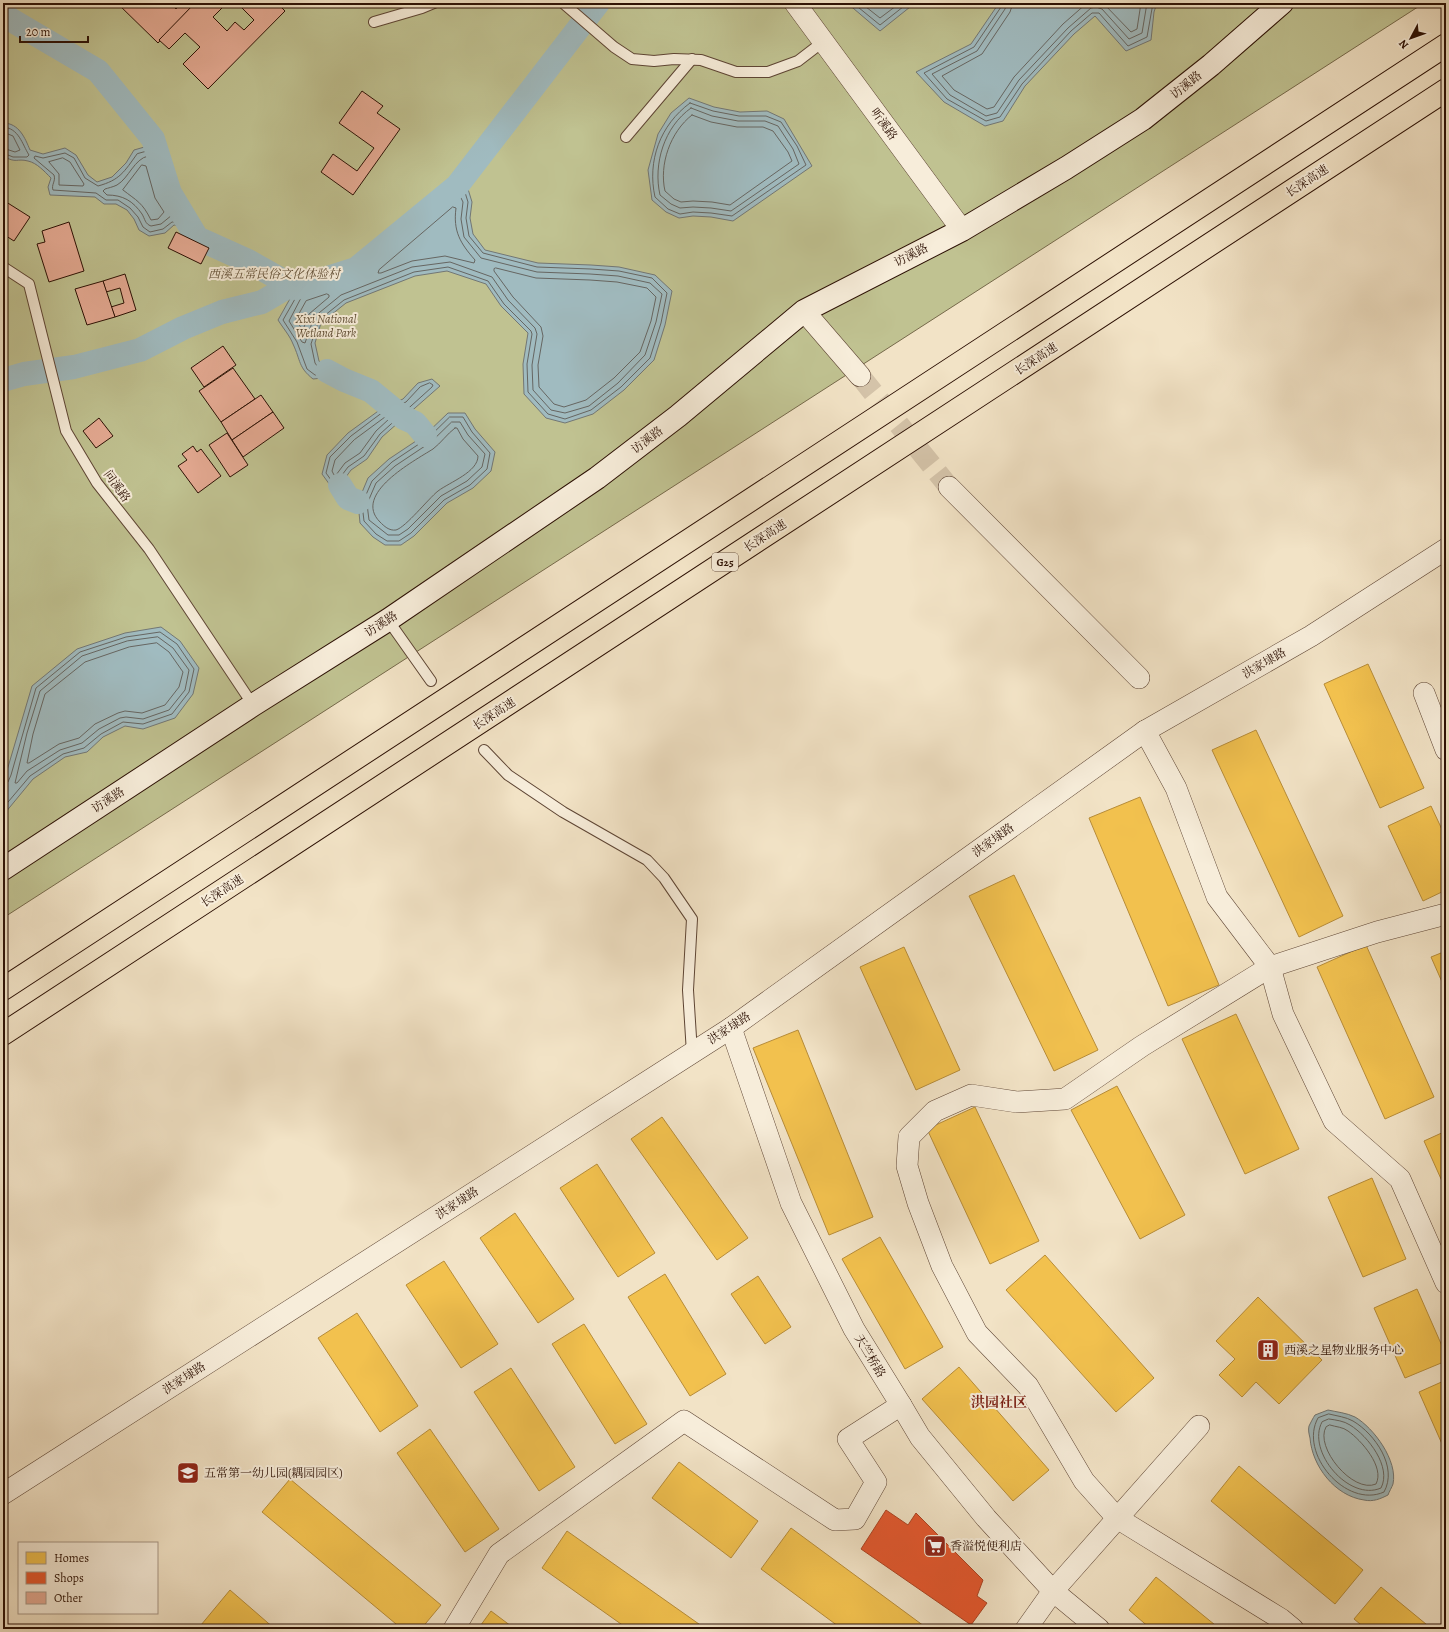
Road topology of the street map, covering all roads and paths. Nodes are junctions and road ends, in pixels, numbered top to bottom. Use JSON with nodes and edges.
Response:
{"nodes":[{"id":1,"x":434,"y":3,"type":"edge"},
{"id":2,"x":563,"y":3,"type":"edge"},
{"id":3,"x":1282,"y":3,"type":"edge"},
{"id":4,"x":801,"y":10,"type":"edge"},
{"id":5,"x":374,"y":22,"type":"dead end"},
{"id":6,"x":824,"y":41,"type":"junction"},
{"id":7,"x":1446,"y":45,"type":"edge"},
{"id":8,"x":692,"y":59,"type":"junction"},
{"id":9,"x":1446,"y":90,"type":"edge"},
{"id":10,"x":626,"y":137,"type":"dead end"},
{"id":11,"x":962,"y":230,"type":"junction"},
{"id":12,"x":3,"y":266,"type":"edge"},
{"id":13,"x":804,"y":311,"type":"junction"},
{"id":14,"x":860,"y":376,"type":"tunnel mouth"},
{"id":15,"x":949,"y":487,"type":"tunnel mouth"},
{"id":16,"x":1446,"y":549,"type":"edge"},
{"id":17,"x":388,"y":620,"type":"junction"},
{"id":18,"x":1139,"y":678,"type":"dead end"},
{"id":19,"x":431,"y":681,"type":"dead end"},
{"id":20,"x":1424,"y":692,"type":"dead end"},
{"id":21,"x":253,"y":705,"type":"junction"},
{"id":22,"x":1145,"y":731,"type":"junction"},
{"id":23,"x":484,"y":750,"type":"dead end"},
{"id":24,"x":1446,"y":750,"type":"edge"},
{"id":25,"x":3,"y":869,"type":"edge"},
{"id":26,"x":1446,"y":914,"type":"edge"},
{"id":27,"x":1270,"y":967,"type":"junction"},
{"id":28,"x":3,"y":989,"type":"edge"},
{"id":29,"x":731,"y":1028,"type":"junction"},
{"id":30,"x":3,"y":1034,"type":"edge"},
{"id":31,"x":692,"y":1053,"type":"junction"},
{"id":32,"x":1446,"y":1283,"type":"edge"},
{"id":33,"x":900,"y":1405,"type":"junction"},
{"id":34,"x":1199,"y":1426,"type":"dead end"},
{"id":35,"x":3,"y":1494,"type":"edge"},
{"id":36,"x":1117,"y":1518,"type":"junction"},
{"id":37,"x":1053,"y":1591,"type":"junction"},
{"id":38,"x":454,"y":1629,"type":"edge"},
{"id":39,"x":1026,"y":1629,"type":"edge"},
{"id":40,"x":1099,"y":1629,"type":"edge"},
{"id":41,"x":1293,"y":1629,"type":"edge"}],
"edges":[{"from":1,"to":5,"type":"lane"},
{"from":2,"to":8,"type":"lane"},
{"from":3,"to":11,"type":"street","name":"访溪路"},
{"from":4,"to":6,"type":"street","name":"听溪路"},
{"from":6,"to":8,"type":"lane"},
{"from":6,"to":11,"type":"street","name":"听溪路"},
{"from":7,"to":28,"type":"highway"},
{"from":8,"to":10,"type":"lane"},
{"from":9,"to":30,"type":"highway","name":"长深高速","number":"G25"},
{"from":11,"to":13,"type":"street","name":"访溪路"},
{"from":12,"to":21,"type":"lane","name":"问溪路"},
{"from":13,"to":14,"type":"street"},
{"from":13,"to":17,"type":"street","name":"访溪路"},
{"from":15,"to":18,"type":"street"},
{"from":16,"to":22,"type":"street","name":"洪家埭路"},
{"from":17,"to":19,"type":"lane"},
{"from":17,"to":21,"type":"street","name":"访溪路"},
{"from":20,"to":24,"type":"street"},
{"from":21,"to":25,"type":"street","name":"访溪路"},
{"from":22,"to":27,"type":"street"},
{"from":22,"to":29,"type":"street","name":"洪家埭路"},
{"from":23,"to":31,"type":"lane"},
{"from":26,"to":27,"type":"street"},
{"from":27,"to":32,"type":"street"},
{"from":27,"to":36,"type":"street"},
{"from":29,"to":31,"type":"street","name":"洪家埭路"},
{"from":29,"to":33,"type":"street","name":"天竺桥路"},
{"from":31,"to":35,"type":"street","name":"洪家埭路"},
{"from":33,"to":37,"type":"street","name":"天竺桥路"},
{"from":33,"to":38,"type":"street"},
{"from":34,"to":36,"type":"street"},
{"from":36,"to":37,"type":"street"},
{"from":36,"to":41,"type":"street"},
{"from":37,"to":39,"type":"street"},
{"from":37,"to":40,"type":"street","name":"天竺桥路"}]}
